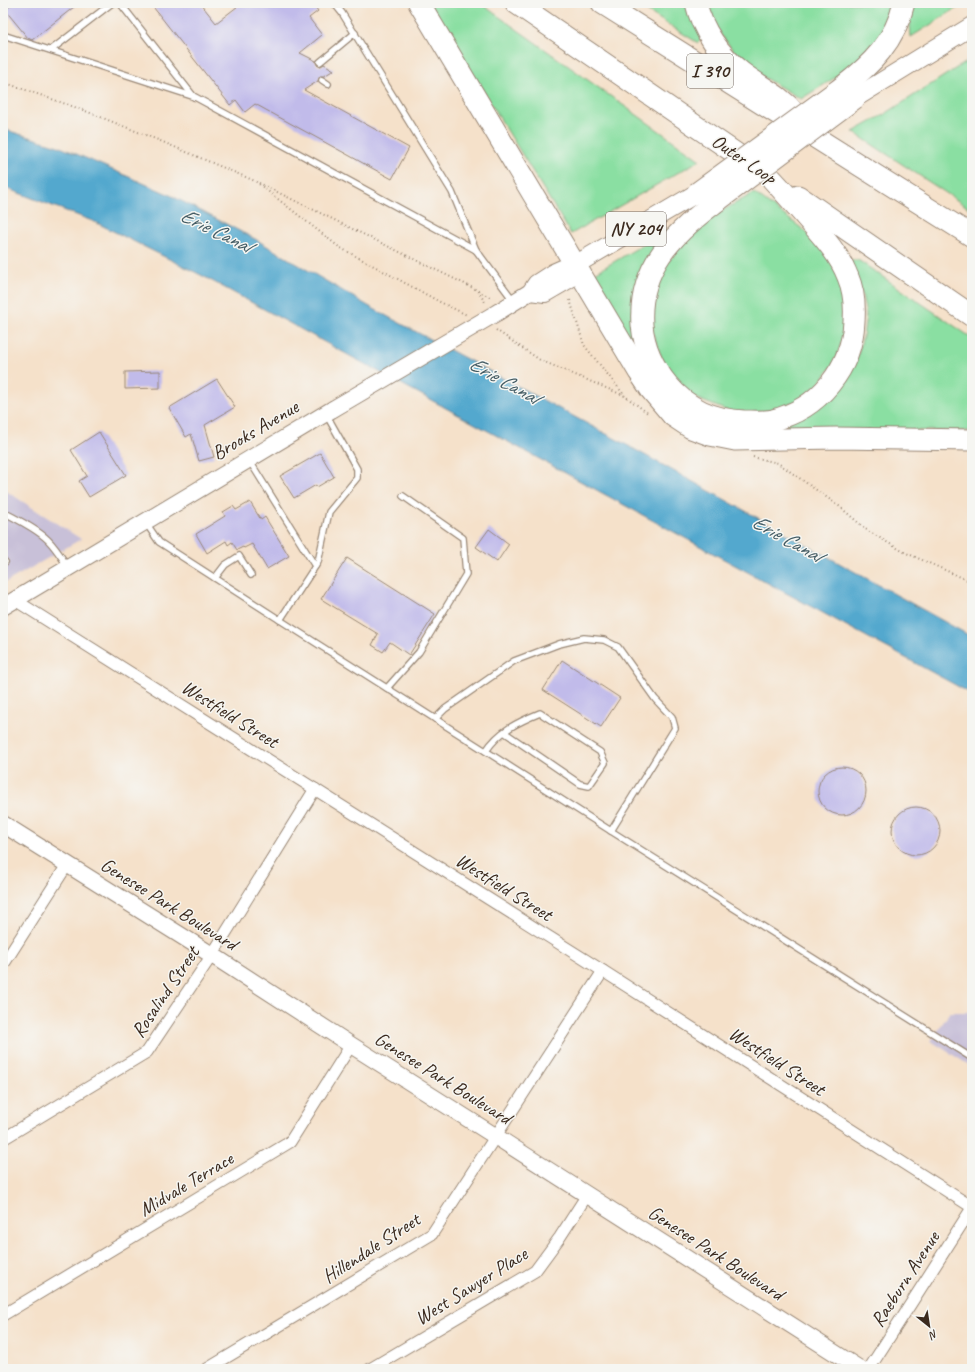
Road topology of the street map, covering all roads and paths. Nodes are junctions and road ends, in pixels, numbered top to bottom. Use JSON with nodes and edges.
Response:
{"nodes":[{"id":1,"x":112,"y":3,"type":"edge"},
{"id":2,"x":120,"y":3,"type":"edge"},
{"id":3,"x":334,"y":3,"type":"edge"},
{"id":4,"x":420,"y":3,"type":"edge"},
{"id":5,"x":516,"y":3,"type":"edge"},
{"id":6,"x":602,"y":3,"type":"edge"},
{"id":7,"x":696,"y":3,"type":"edge"},
{"id":8,"x":904,"y":3,"type":"edge"},
{"id":9,"x":972,"y":26,"type":"edge"},
{"id":10,"x":355,"y":33,"type":"junction"},
{"id":11,"x":3,"y":35,"type":"edge"},
{"id":12,"x":51,"y":50,"type":"junction"},
{"id":13,"x":320,"y":62,"type":"dead end"},
{"id":14,"x":322,"y":80,"type":"dead end"},
{"id":15,"x":328,"y":84,"type":"dead end"},
{"id":16,"x":848,"y":93,"type":"junction"},
{"id":17,"x":195,"y":97,"type":"junction"},
{"id":18,"x":818,"y":139,"type":"junction"},
{"id":19,"x":772,"y":179,"type":"junction"},
{"id":20,"x":255,"y":181,"type":"dead end"},
{"id":21,"x":705,"y":198,"type":"junction"},
{"id":22,"x":972,"y":236,"type":"edge"},
{"id":23,"x":476,"y":250,"type":"junction"},
{"id":24,"x":574,"y":266,"type":"junction"},
{"id":25,"x":477,"y":290,"type":"junction"},
{"id":26,"x":570,"y":300,"type":"dead end"},
{"id":27,"x":485,"y":302,"type":"dead end"},
{"id":28,"x":514,"y":302,"type":"junction"},
{"id":29,"x":495,"y":305,"type":"junction"},
{"id":30,"x":972,"y":316,"type":"edge"},
{"id":31,"x":625,"y":396,"type":"dead end"},
{"id":32,"x":330,"y":412,"type":"junction"},
{"id":33,"x":972,"y":440,"type":"edge"},
{"id":34,"x":249,"y":460,"type":"junction"},
{"id":35,"x":403,"y":496,"type":"dead end"},
{"id":36,"x":3,"y":512,"type":"edge"},
{"id":37,"x":145,"y":522,"type":"junction"},
{"id":38,"x":315,"y":566,"type":"junction"},
{"id":39,"x":68,"y":568,"type":"junction"},
{"id":40,"x":251,"y":575,"type":"dead end"},
{"id":41,"x":215,"y":578,"type":"junction"},
{"id":42,"x":9,"y":603,"type":"edge"},
{"id":43,"x":280,"y":620,"type":"junction"},
{"id":44,"x":387,"y":688,"type":"junction"},
{"id":45,"x":435,"y":719,"type":"junction"},
{"id":46,"x":504,"y":732,"type":"junction"},
{"id":47,"x":486,"y":751,"type":"junction"},
{"id":48,"x":315,"y":789,"type":"junction"},
{"id":49,"x":3,"y":824,"type":"edge"},
{"id":50,"x":610,"y":831,"type":"junction"},
{"id":51,"x":67,"y":865,"type":"junction"},
{"id":52,"x":212,"y":955,"type":"junction"},
{"id":53,"x":3,"y":963,"type":"edge"},
{"id":54,"x":603,"y":971,"type":"junction"},
{"id":55,"x":351,"y":1045,"type":"junction"},
{"id":56,"x":972,"y":1058,"type":"edge"},
{"id":57,"x":495,"y":1136,"type":"junction"},
{"id":58,"x":3,"y":1139,"type":"edge"},
{"id":59,"x":587,"y":1195,"type":"junction"},
{"id":60,"x":972,"y":1208,"type":"edge"},
{"id":61,"x":3,"y":1315,"type":"edge"},
{"id":62,"x":207,"y":1369,"type":"edge"},
{"id":63,"x":370,"y":1369,"type":"edge"},
{"id":64,"x":860,"y":1369,"type":"edge"},
{"id":65,"x":869,"y":1369,"type":"edge"}],
"edges":[{"from":1,"to":12,"type":"lane"},
{"from":2,"to":17,"type":"lane"},
{"from":3,"to":10,"type":"lane"},
{"from":4,"to":24,"type":"highway"},
{"from":5,"to":19,"type":"highway","name":"Outer Loop","number":"I 390"},
{"from":6,"to":18,"type":"highway","number":"I 390"},
{"from":7,"to":18,"type":"highway"},
{"from":8,"to":16,"type":"highway"},
{"from":9,"to":16,"type":"main road"},
{"from":10,"to":13,"type":"lane"},
{"from":10,"to":23,"type":"lane"},
{"from":11,"to":12,"type":"lane"},
{"from":12,"to":17,"type":"lane"},
{"from":14,"to":15,"type":"lane"},
{"from":16,"to":21,"type":"highway","bridge":true},
{"from":17,"to":23,"type":"lane"},
{"from":18,"to":22,"type":"highway","number":"I 390"},
{"from":19,"to":21,"type":"highway"},
{"from":19,"to":30,"type":"highway","name":"Outer Loop","number":"I 390"},
{"from":20,"to":25,"type":"path"},
{"from":21,"to":24,"type":"main road","name":"Brooks Avenue","number":"NY 204"},
{"from":23,"to":28,"type":"lane"},
{"from":24,"to":28,"type":"street","name":"Brooks Avenue"},
{"from":24,"to":33,"type":"highway"},
{"from":25,"to":27,"type":"path"},
{"from":25,"to":29,"type":"path"},
{"from":26,"to":31,"type":"path"},
{"from":28,"to":29,"type":"street","name":"Brooks Avenue"},
{"from":29,"to":32,"type":"street","name":"Brooks Avenue","bridge":true},
{"from":32,"to":34,"type":"street","name":"Brooks Avenue"},
{"from":32,"to":38,"type":"lane"},
{"from":34,"to":37,"type":"street","name":"Brooks Avenue"},
{"from":34,"to":38,"type":"lane"},
{"from":35,"to":44,"type":"lane"},
{"from":36,"to":39,"type":"lane"},
{"from":37,"to":39,"type":"street","name":"Brooks Avenue"},
{"from":37,"to":41,"type":"lane"},
{"from":38,"to":43,"type":"lane"},
{"from":39,"to":42,"type":"street","name":"Brooks Avenue"},
{"from":40,"to":41,"type":"lane"},
{"from":41,"to":43,"type":"lane"},
{"from":42,"to":48,"type":"street","name":"Westfield Street"},
{"from":43,"to":44,"type":"lane"},
{"from":44,"to":45,"type":"lane"},
{"from":45,"to":47,"type":"lane"},
{"from":45,"to":50,"type":"lane"},
{"from":46,"to":46,"type":"lane"},
{"from":46,"to":47,"type":"lane"},
{"from":47,"to":50,"type":"lane"},
{"from":48,"to":52,"type":"street","name":"Rosalind Street"},
{"from":48,"to":54,"type":"street","name":"Westfield Street"},
{"from":49,"to":51,"type":"street","name":"Genesee Park Boulevard"},
{"from":50,"to":56,"type":"lane"},
{"from":51,"to":52,"type":"street","name":"Genesee Park Boulevard"},
{"from":51,"to":53,"type":"street"},
{"from":52,"to":55,"type":"street","name":"Genesee Park Boulevard"},
{"from":52,"to":58,"type":"street","name":"Rosalind Street"},
{"from":54,"to":57,"type":"street","name":"Hillendale Street"},
{"from":54,"to":60,"type":"street","name":"Westfield Street"},
{"from":55,"to":57,"type":"street","name":"Genesee Park Boulevard"},
{"from":55,"to":61,"type":"street","name":"Midvale Terrace"},
{"from":57,"to":59,"type":"street","name":"Genesee Park Boulevard"},
{"from":57,"to":62,"type":"street","name":"Hillendale Street"},
{"from":59,"to":63,"type":"street","name":"West Sawyer Place"},
{"from":59,"to":64,"type":"street","name":"Genesee Park Boulevard"},
{"from":60,"to":65,"type":"street","name":"Raeburn Avenue"}]}
